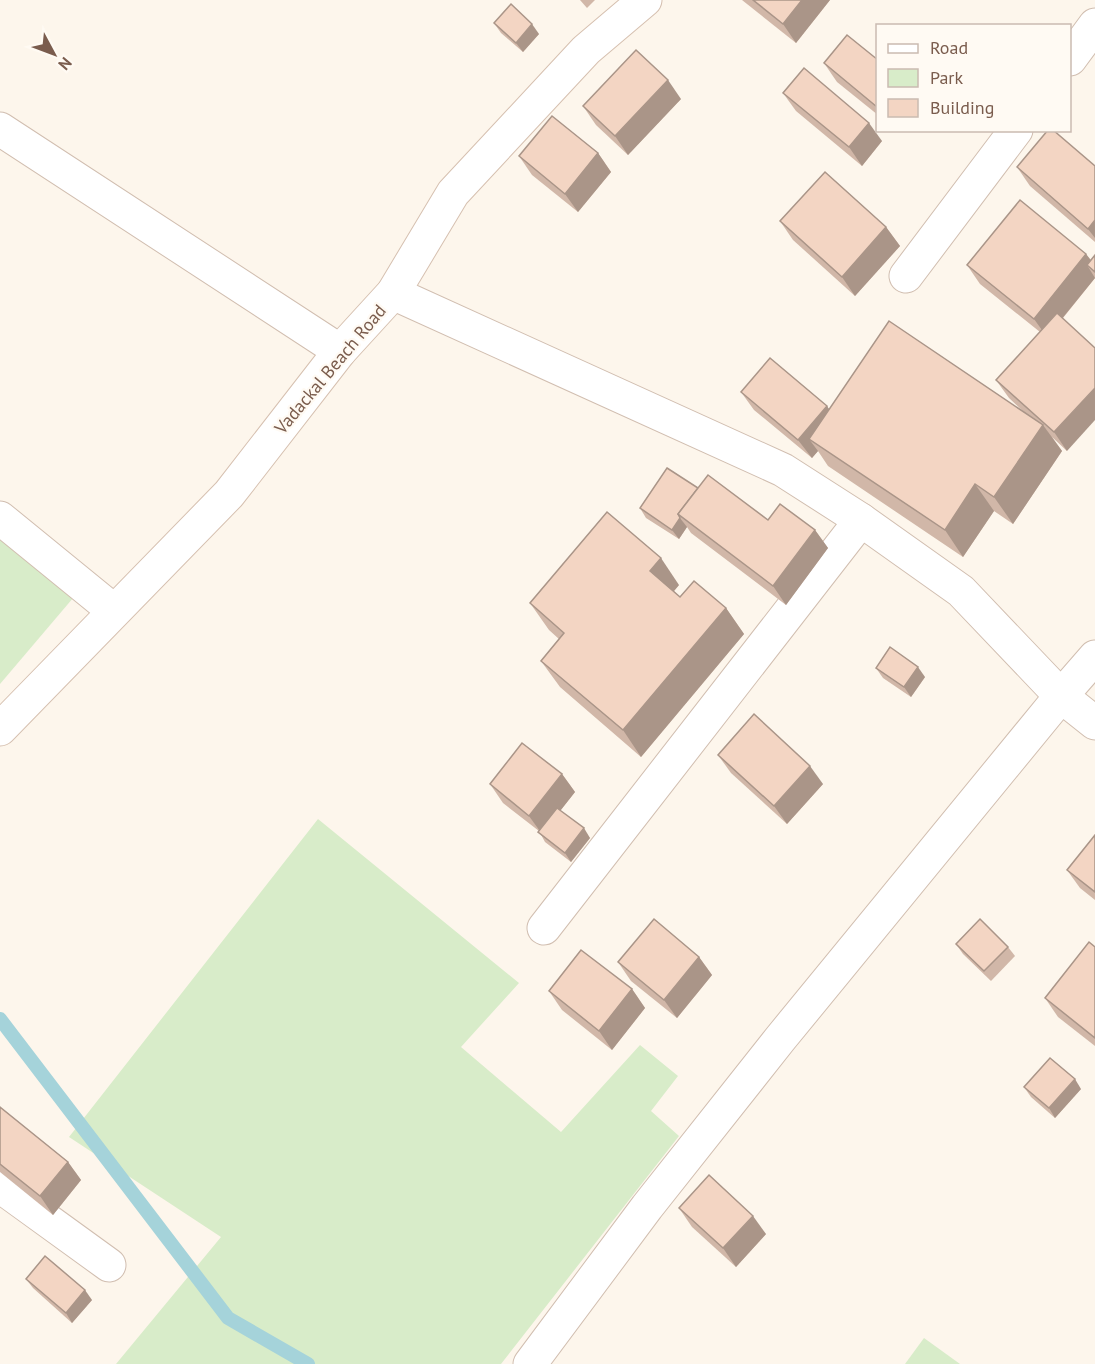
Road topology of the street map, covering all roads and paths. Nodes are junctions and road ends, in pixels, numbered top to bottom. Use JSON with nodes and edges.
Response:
{"nodes":[{"id":1,"x":645,"y":0,"type":"edge"},
{"id":2,"x":1095,"y":25,"type":"edge"},
{"id":3,"x":1071,"y":58,"type":"edge"},
{"id":4,"x":0,"y":129,"type":"edge"},
{"id":5,"x":1014,"y":132,"type":"edge"},
{"id":6,"x":906,"y":276,"type":"dead end"},
{"id":7,"x":393,"y":293,"type":"junction"},
{"id":8,"x":340,"y":351,"type":"junction"},
{"id":9,"x":0,"y":518,"type":"edge"},
{"id":10,"x":861,"y":520,"type":"junction"},
{"id":11,"x":114,"y":611,"type":"junction"},
{"id":12,"x":1095,"y":657,"type":"edge"},
{"id":13,"x":1061,"y":696,"type":"junction"},
{"id":14,"x":1095,"y":723,"type":"edge"},
{"id":15,"x":0,"y":729,"type":"edge"},
{"id":16,"x":544,"y":928,"type":"dead end"},
{"id":17,"x":0,"y":1186,"type":"edge"},
{"id":18,"x":109,"y":1265,"type":"dead end"},
{"id":19,"x":530,"y":1364,"type":"edge"}],
"edges":[{"from":1,"to":7,"type":"street","name":"Vadackal Beach Road"},
{"from":2,"to":3,"type":"street"},
{"from":4,"to":8,"type":"street"},
{"from":5,"to":6,"type":"street"},
{"from":7,"to":8,"type":"street","name":"Vadackal Beach Road"},
{"from":7,"to":10,"type":"street"},
{"from":8,"to":11,"type":"street","name":"Vadackal Beach Road"},
{"from":9,"to":11,"type":"street"},
{"from":10,"to":13,"type":"street"},
{"from":10,"to":16,"type":"street"},
{"from":11,"to":15,"type":"street","name":"Vadackal Beach Road"},
{"from":12,"to":13,"type":"street"},
{"from":13,"to":14,"type":"street"},
{"from":13,"to":19,"type":"street"},
{"from":17,"to":18,"type":"street"}]}
